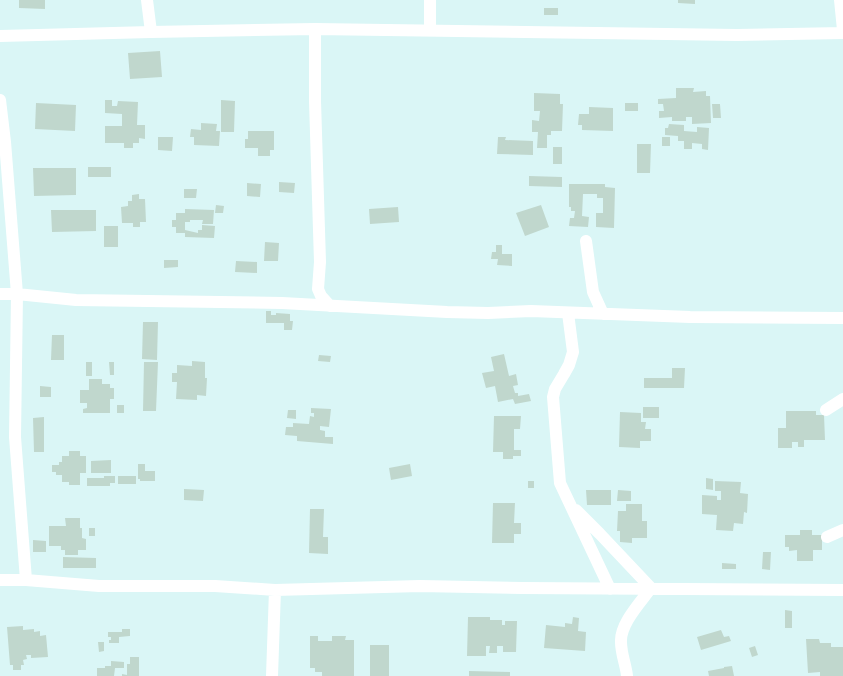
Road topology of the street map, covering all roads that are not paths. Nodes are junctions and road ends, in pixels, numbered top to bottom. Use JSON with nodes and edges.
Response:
{"nodes":[{"id":1,"x":147,"y":0,"type":"edge"},
{"id":2,"x":430,"y":0,"type":"edge"},
{"id":3,"x":840,"y":0,"type":"edge"},
{"id":4,"x":315,"y":29,"type":"junction"},
{"id":5,"x":430,"y":30,"type":"junction"},
{"id":6,"x":843,"y":30,"type":"edge"},
{"id":7,"x":151,"y":32,"type":"junction"},
{"id":8,"x":843,"y":33,"type":"edge"},
{"id":9,"x":0,"y":36,"type":"edge"},
{"id":10,"x":0,"y":100,"type":"edge"},
{"id":11,"x":586,"y":241,"type":"dead end"},
{"id":12,"x":0,"y":294,"type":"edge"},
{"id":13,"x":17,"y":294,"type":"junction"},
{"id":14,"x":330,"y":306,"type":"junction"},
{"id":15,"x":568,"y":313,"type":"junction"},
{"id":16,"x":603,"y":314,"type":"junction"},
{"id":17,"x":843,"y":318,"type":"edge"},
{"id":18,"x":843,"y":399,"type":"edge"},
{"id":19,"x":826,"y":410,"type":"dead end"},
{"id":20,"x":570,"y":504,"type":"junction"},
{"id":21,"x":843,"y":530,"type":"edge"},
{"id":22,"x":827,"y":537,"type":"dead end"},
{"id":23,"x":0,"y":580,"type":"edge"},
{"id":24,"x":26,"y":580,"type":"junction"},
{"id":25,"x":651,"y":588,"type":"junction"},
{"id":26,"x":610,"y":589,"type":"junction"},
{"id":27,"x":275,"y":590,"type":"junction"},
{"id":28,"x":843,"y":590,"type":"edge"},
{"id":29,"x":272,"y":676,"type":"edge"},
{"id":30,"x":627,"y":676,"type":"edge"}],
"edges":[{"from":1,"to":7,"type":"street"},
{"from":2,"to":5,"type":"street"},
{"from":3,"to":6,"type":"street"},
{"from":4,"to":5,"type":"street"},
{"from":4,"to":7,"type":"street"},
{"from":4,"to":14,"type":"street"},
{"from":5,"to":8,"type":"street"},
{"from":7,"to":9,"type":"street"},
{"from":10,"to":13,"type":"street"},
{"from":11,"to":16,"type":"street"},
{"from":12,"to":13,"type":"street"},
{"from":13,"to":14,"type":"street"},
{"from":13,"to":24,"type":"street"},
{"from":14,"to":15,"type":"street"},
{"from":15,"to":16,"type":"street"},
{"from":15,"to":20,"type":"street"},
{"from":16,"to":17,"type":"street"},
{"from":18,"to":19,"type":"street"},
{"from":20,"to":25,"type":"street"},
{"from":20,"to":26,"type":"street"},
{"from":21,"to":22,"type":"street"},
{"from":23,"to":24,"type":"street"},
{"from":24,"to":27,"type":"street"},
{"from":25,"to":26,"type":"street"},
{"from":25,"to":28,"type":"street"},
{"from":25,"to":30,"type":"street"},
{"from":26,"to":27,"type":"street"},
{"from":27,"to":29,"type":"street"}]}
